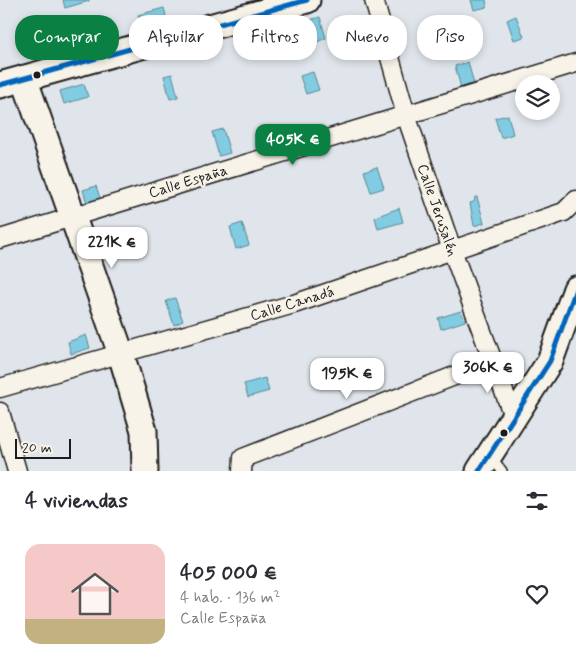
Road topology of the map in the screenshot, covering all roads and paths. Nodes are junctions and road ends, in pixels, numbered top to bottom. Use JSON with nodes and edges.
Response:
{"nodes":[{"id":1,"x":307,"y":0,"type":"edge"},
{"id":2,"x":374,"y":0,"type":"edge"},
{"id":3,"x":576,"y":63,"type":"edge"},
{"id":4,"x":24,"y":78,"type":"junction"},
{"id":5,"x":0,"y":85,"type":"edge"},
{"id":6,"x":406,"y":115,"type":"junction"},
{"id":7,"x":576,"y":200,"type":"edge"},
{"id":8,"x":72,"y":216,"type":"junction"},
{"id":9,"x":0,"y":239,"type":"edge"},
{"id":10,"x":452,"y":250,"type":"junction"},
{"id":11,"x":576,"y":289,"type":"edge"},
{"id":12,"x":576,"y":314,"type":"edge"},
{"id":13,"x":121,"y":354,"type":"junction"},
{"id":14,"x":493,"y":361,"type":"junction"},
{"id":15,"x":550,"y":361,"type":"junction"},
{"id":16,"x":0,"y":388,"type":"edge"},
{"id":17,"x":0,"y":412,"type":"edge"},
{"id":18,"x":513,"y":416,"type":"junction"},
{"id":19,"x":490,"y":466,"type":"edge"},
{"id":20,"x":17,"y":471,"type":"edge"},
{"id":21,"x":145,"y":471,"type":"edge"},
{"id":22,"x":242,"y":471,"type":"edge"}],
"edges":[{"from":1,"to":4,"type":"street"},
{"from":2,"to":6,"type":"street","name":"Calle Jerusalén"},
{"from":3,"to":6,"type":"street","name":"Calle España"},
{"from":4,"to":5,"type":"street"},
{"from":4,"to":8,"type":"street"},
{"from":6,"to":8,"type":"street","name":"Calle España"},
{"from":6,"to":10,"type":"street","name":"Calle Jerusalén"},
{"from":7,"to":10,"type":"street","name":"Calle Canadá"},
{"from":8,"to":9,"type":"street","name":"Calle España"},
{"from":8,"to":13,"type":"street"},
{"from":10,"to":13,"type":"street","name":"Calle Canadá"},
{"from":10,"to":14,"type":"street","name":"Calle Jerusalén"},
{"from":11,"to":15,"type":"street"},
{"from":12,"to":15,"type":"street"},
{"from":13,"to":16,"type":"street","name":"Calle Canadá"},
{"from":13,"to":21,"type":"street"},
{"from":14,"to":18,"type":"street","name":"Calle Jerusalén"},
{"from":14,"to":22,"type":"street"},
{"from":15,"to":18,"type":"street"},
{"from":17,"to":20,"type":"street"},
{"from":18,"to":19,"type":"street"}]}
